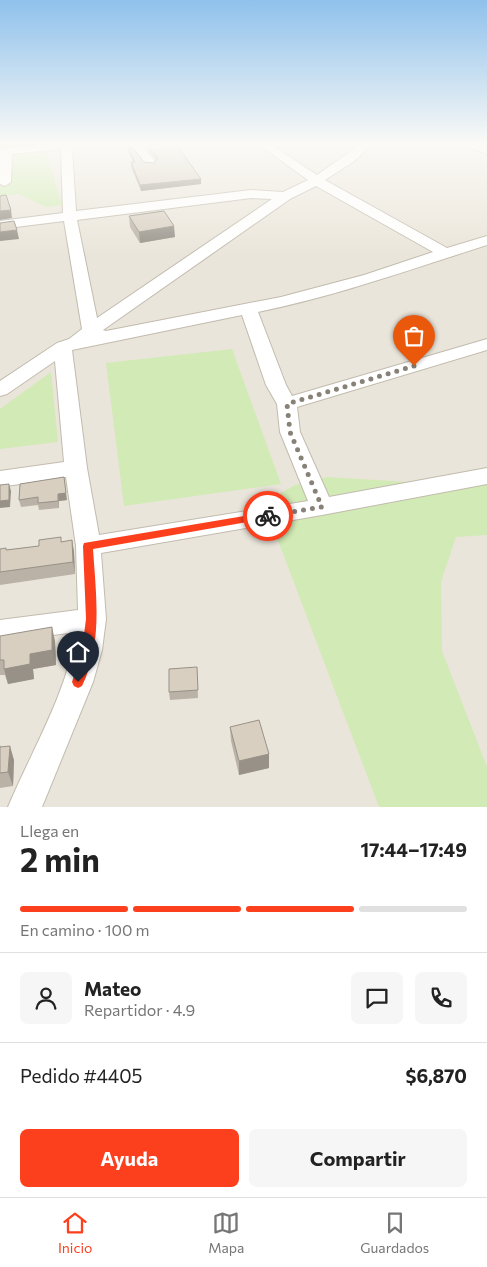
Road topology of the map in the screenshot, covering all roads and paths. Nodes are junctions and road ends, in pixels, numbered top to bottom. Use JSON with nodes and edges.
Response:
{"nodes":[{"id":1,"x":70,"y":182,"type":"edge"},
{"id":2,"x":316,"y":182,"type":"edge"},
{"id":3,"x":318,"y":182,"type":"edge"},
{"id":4,"x":285,"y":196,"type":"junction"},
{"id":5,"x":70,"y":217,"type":"junction"},
{"id":6,"x":0,"y":226,"type":"edge"},
{"id":7,"x":487,"y":240,"type":"edge"},
{"id":8,"x":470,"y":247,"type":"junction"},
{"id":9,"x":447,"y":254,"type":"junction"},
{"id":10,"x":487,"y":257,"type":"edge"},
{"id":11,"x":249,"y":310,"type":"junction"},
{"id":12,"x":98,"y":334,"type":"junction"},
{"id":13,"x":487,"y":344,"type":"edge"},
{"id":14,"x":68,"y":345,"type":"junction"},
{"id":15,"x":8,"y":379,"type":"edge"},
{"id":16,"x":0,"y":390,"type":"edge"},
{"id":17,"x":287,"y":404,"type":"junction"},
{"id":18,"x":76,"y":468,"type":"junction"},
{"id":19,"x":487,"y":476,"type":"edge"},
{"id":20,"x":0,"y":479,"type":"edge"},
{"id":21,"x":322,"y":507,"type":"junction"},
{"id":22,"x":88,"y":546,"type":"junction"},
{"id":23,"x":92,"y":619,"type":"junction"},
{"id":24,"x":0,"y":631,"type":"edge"},
{"id":25,"x":25,"y":807,"type":"edge"}],
"edges":[{"from":1,"to":5,"type":"street"},
{"from":2,"to":4,"type":"street"},
{"from":3,"to":9,"type":"street"},
{"from":4,"to":5,"type":"street"},
{"from":4,"to":12,"type":"street"},
{"from":5,"to":6,"type":"street"},
{"from":5,"to":12,"type":"street"},
{"from":7,"to":8,"type":"street"},
{"from":8,"to":9,"type":"street"},
{"from":8,"to":10,"type":"street"},
{"from":9,"to":11,"type":"street"},
{"from":11,"to":12,"type":"street"},
{"from":11,"to":17,"type":"street"},
{"from":12,"to":14,"type":"street"},
{"from":13,"to":17,"type":"street"},
{"from":14,"to":15,"type":"street"},
{"from":14,"to":18,"type":"street"},
{"from":15,"to":16,"type":"street"},
{"from":17,"to":21,"type":"street"},
{"from":18,"to":20,"type":"street"},
{"from":18,"to":22,"type":"street"},
{"from":19,"to":21,"type":"street"},
{"from":21,"to":22,"type":"street"},
{"from":22,"to":23,"type":"street"},
{"from":23,"to":24,"type":"street"},
{"from":23,"to":25,"type":"street"}]}
